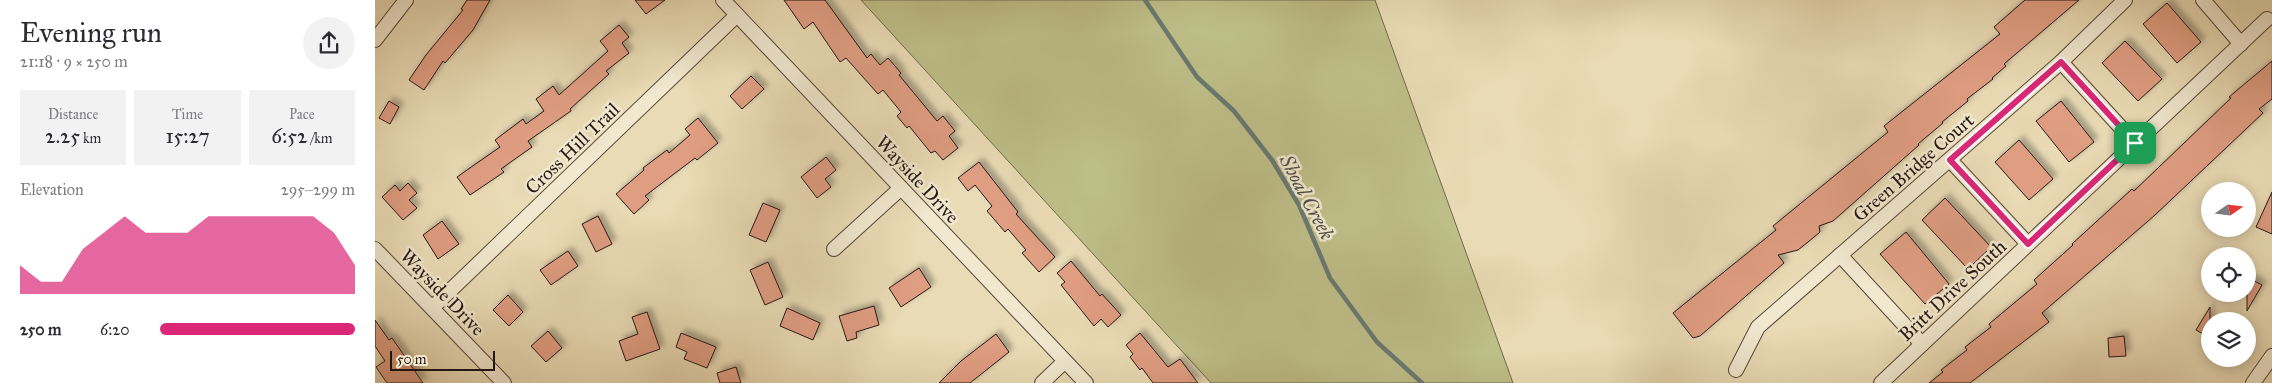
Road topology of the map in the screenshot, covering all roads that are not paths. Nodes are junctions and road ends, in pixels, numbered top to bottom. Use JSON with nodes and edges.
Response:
{"nodes":[{"id":1,"x":406,"y":0,"type":"edge"},
{"id":2,"x":723,"y":0,"type":"edge"},
{"id":3,"x":2125,"y":0,"type":"edge"},
{"id":4,"x":2203,"y":0,"type":"edge"},
{"id":5,"x":737,"y":15,"type":"junction"},
{"id":6,"x":2267,"y":19,"type":"dead end"},
{"id":7,"x":375,"y":40,"type":"edge"},
{"id":8,"x":2241,"y":44,"type":"junction"},
{"id":9,"x":2061,"y":62,"type":"junction"},
{"id":10,"x":2135,"y":143,"type":"junction"},
{"id":11,"x":1950,"y":160,"type":"junction"},
{"id":12,"x":901,"y":188,"type":"junction"},
{"id":13,"x":2028,"y":244,"type":"junction"},
{"id":14,"x":375,"y":249,"type":"edge"},
{"id":15,"x":834,"y":249,"type":"dead end"},
{"id":16,"x":1840,"y":256,"type":"junction"},
{"id":17,"x":432,"y":308,"type":"junction"},
{"id":18,"x":1922,"y":344,"type":"junction"},
{"id":19,"x":2272,"y":356,"type":"edge"},
{"id":20,"x":1065,"y":361,"type":"junction"},
{"id":21,"x":1736,"y":370,"type":"dead end"},
{"id":22,"x":504,"y":383,"type":"edge"},
{"id":23,"x":1042,"y":383,"type":"edge"},
{"id":24,"x":1086,"y":383,"type":"edge"},
{"id":25,"x":1881,"y":383,"type":"edge"},
{"id":26,"x":2253,"y":383,"type":"edge"}],
"edges":[{"from":1,"to":7,"type":"street"},
{"from":2,"to":5,"type":"street","name":"Wayside Drive"},
{"from":3,"to":9,"type":"street","name":"Green Bridge Court"},
{"from":4,"to":8,"type":"street"},
{"from":5,"to":12,"type":"street","name":"Wayside Drive"},
{"from":5,"to":17,"type":"street","name":"Cross Hill Trail"},
{"from":6,"to":8,"type":"street","name":"Britt Drive South"},
{"from":8,"to":10,"type":"street","name":"Britt Drive South"},
{"from":9,"to":10,"type":"street"},
{"from":9,"to":11,"type":"street","name":"Green Bridge Court"},
{"from":10,"to":13,"type":"street","name":"Britt Drive South"},
{"from":11,"to":13,"type":"street"},
{"from":11,"to":16,"type":"street","name":"Green Bridge Court"},
{"from":12,"to":15,"type":"street"},
{"from":12,"to":20,"type":"street","name":"Wayside Drive"},
{"from":13,"to":18,"type":"street","name":"Britt Drive South"},
{"from":14,"to":17,"type":"street","name":"Wayside Drive"},
{"from":16,"to":18,"type":"street"},
{"from":16,"to":21,"type":"street","name":"Green Bridge Court"},
{"from":17,"to":22,"type":"street","name":"Wayside Drive"},
{"from":18,"to":25,"type":"street","name":"Britt Drive South"},
{"from":19,"to":26,"type":"street"},
{"from":20,"to":23,"type":"street"},
{"from":20,"to":24,"type":"street","name":"Wayside Drive"}]}
